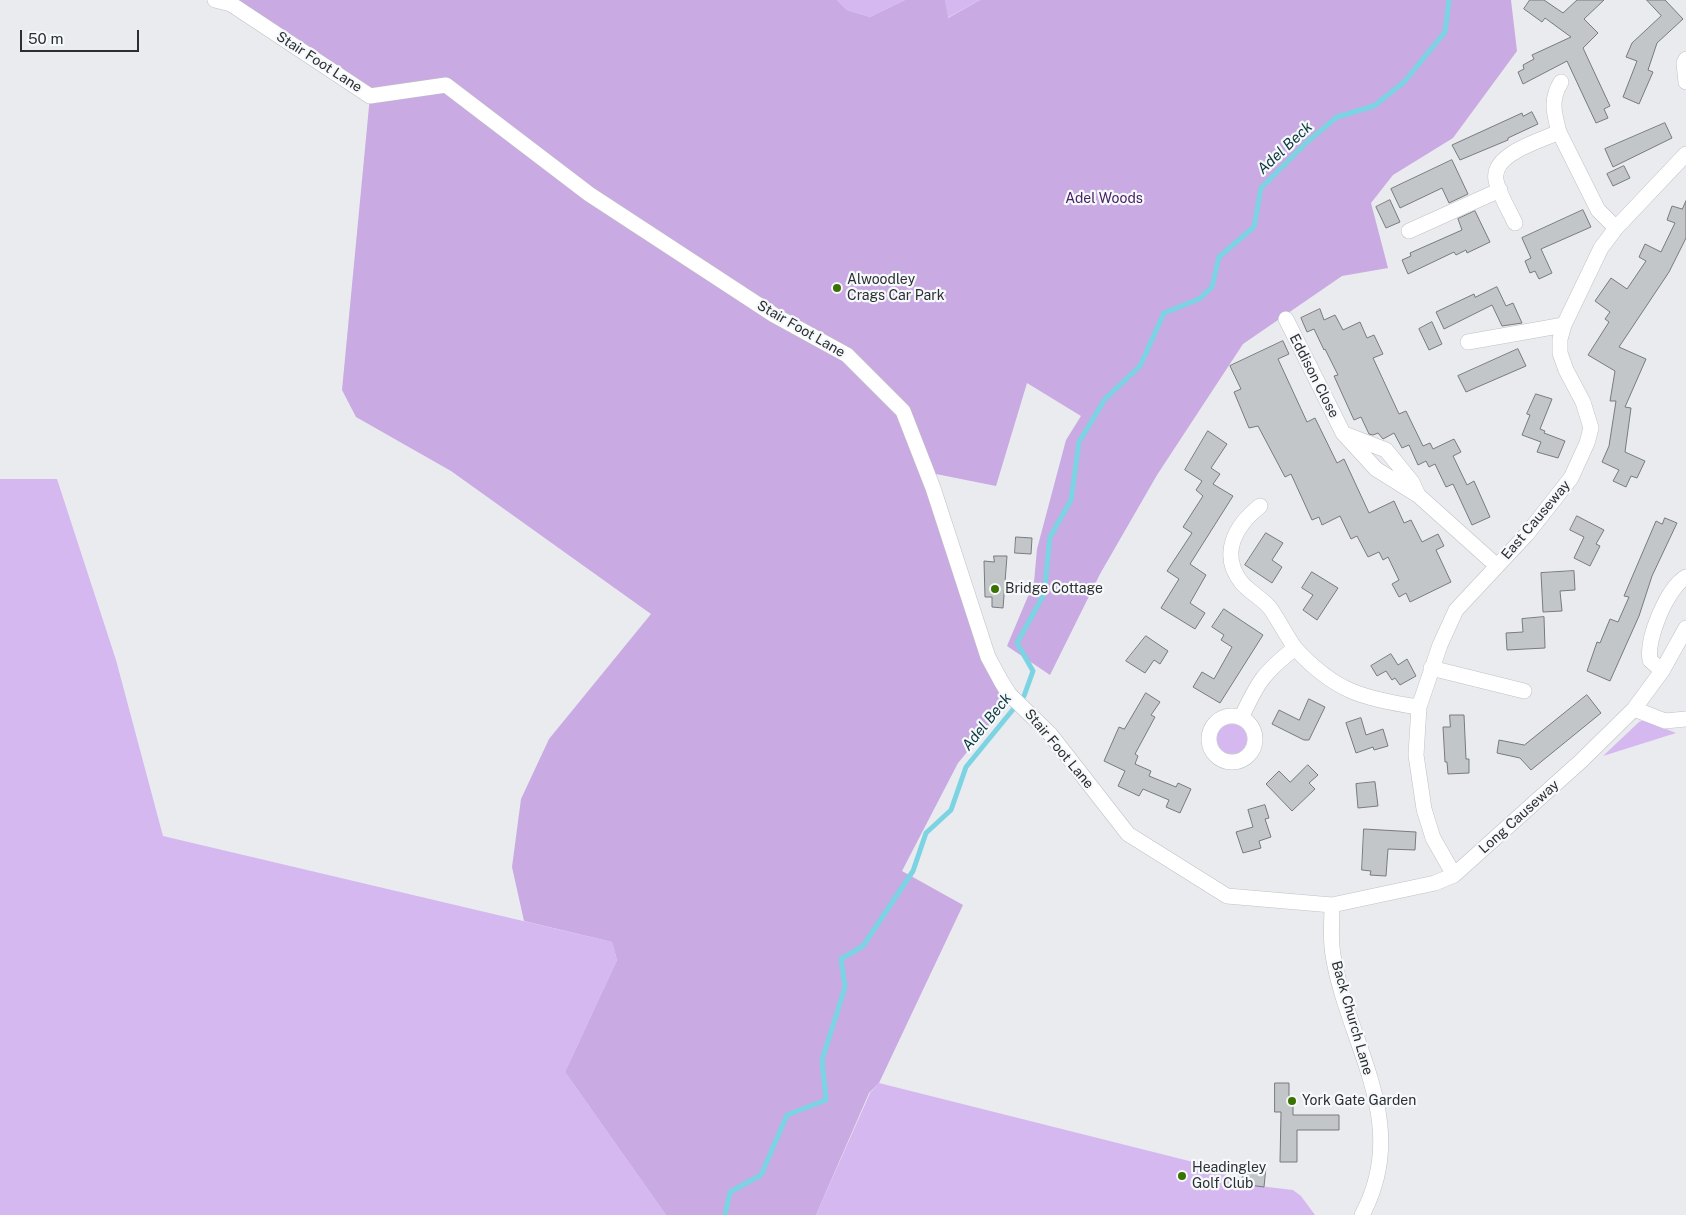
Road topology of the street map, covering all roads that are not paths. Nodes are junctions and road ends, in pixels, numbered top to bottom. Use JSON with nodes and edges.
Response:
{"nodes":[{"id":1,"x":215,"y":0,"type":"edge"},
{"id":2,"x":1686,"y":59,"type":"edge"},
{"id":3,"x":1561,"y":82,"type":"dead end"},
{"id":4,"x":1686,"y":82,"type":"edge"},
{"id":5,"x":1559,"y":132,"type":"junction"},
{"id":6,"x":1686,"y":154,"type":"edge"},
{"id":7,"x":1500,"y":190,"type":"junction"},
{"id":8,"x":1515,"y":223,"type":"dead end"},
{"id":9,"x":1616,"y":228,"type":"junction"},
{"id":10,"x":1409,"y":231,"type":"dead end"},
{"id":11,"x":1286,"y":319,"type":"dead end"},
{"id":12,"x":1564,"y":325,"type":"junction"},
{"id":13,"x":1468,"y":342,"type":"dead end"},
{"id":14,"x":1260,"y":506,"type":"dead end"},
{"id":15,"x":1497,"y":566,"type":"junction"},
{"id":16,"x":1686,"y":578,"type":"edge"},
{"id":17,"x":1686,"y":628,"type":"edge"},
{"id":18,"x":1295,"y":648,"type":"junction"},
{"id":19,"x":1431,"y":668,"type":"junction"},
{"id":20,"x":1662,"y":671,"type":"junction"},
{"id":21,"x":1524,"y":691,"type":"dead end"},
{"id":22,"x":1418,"y":707,"type":"junction"},
{"id":23,"x":1634,"y":709,"type":"junction"},
{"id":24,"x":1241,"y":718,"type":"dead end"},
{"id":25,"x":1686,"y":719,"type":"edge"},
{"id":26,"x":1454,"y":875,"type":"junction"},
{"id":27,"x":1332,"y":905,"type":"junction"},
{"id":28,"x":1362,"y":1215,"type":"edge"}],
"edges":[{"from":1,"to":27,"type":"street","name":"Stair Foot Lane"},
{"from":2,"to":4,"type":"street"},
{"from":3,"to":5,"type":"street"},
{"from":5,"to":7,"type":"street"},
{"from":5,"to":9,"type":"street"},
{"from":6,"to":9,"type":"street","name":"East Causeway"},
{"from":7,"to":8,"type":"street"},
{"from":7,"to":10,"type":"street"},
{"from":9,"to":12,"type":"street","name":"East Causeway"},
{"from":11,"to":15,"type":"street","name":"Eddison Close"},
{"from":12,"to":13,"type":"street"},
{"from":12,"to":15,"type":"street","name":"East Causeway"},
{"from":14,"to":18,"type":"street"},
{"from":15,"to":19,"type":"street","name":"East Causeway"},
{"from":16,"to":20,"type":"street"},
{"from":17,"to":20,"type":"street","name":"Long Causeway"},
{"from":18,"to":22,"type":"street"},
{"from":18,"to":24,"type":"street"},
{"from":19,"to":21,"type":"street"},
{"from":19,"to":22,"type":"street","name":"East Causeway"},
{"from":20,"to":23,"type":"street","name":"Long Causeway"},
{"from":22,"to":26,"type":"street","name":"East Causeway"},
{"from":23,"to":25,"type":"street"},
{"from":23,"to":26,"type":"street","name":"Long Causeway"},
{"from":26,"to":27,"type":"street","name":"Long Causeway"},
{"from":27,"to":28,"type":"street","name":"Back Church Lane"}]}
